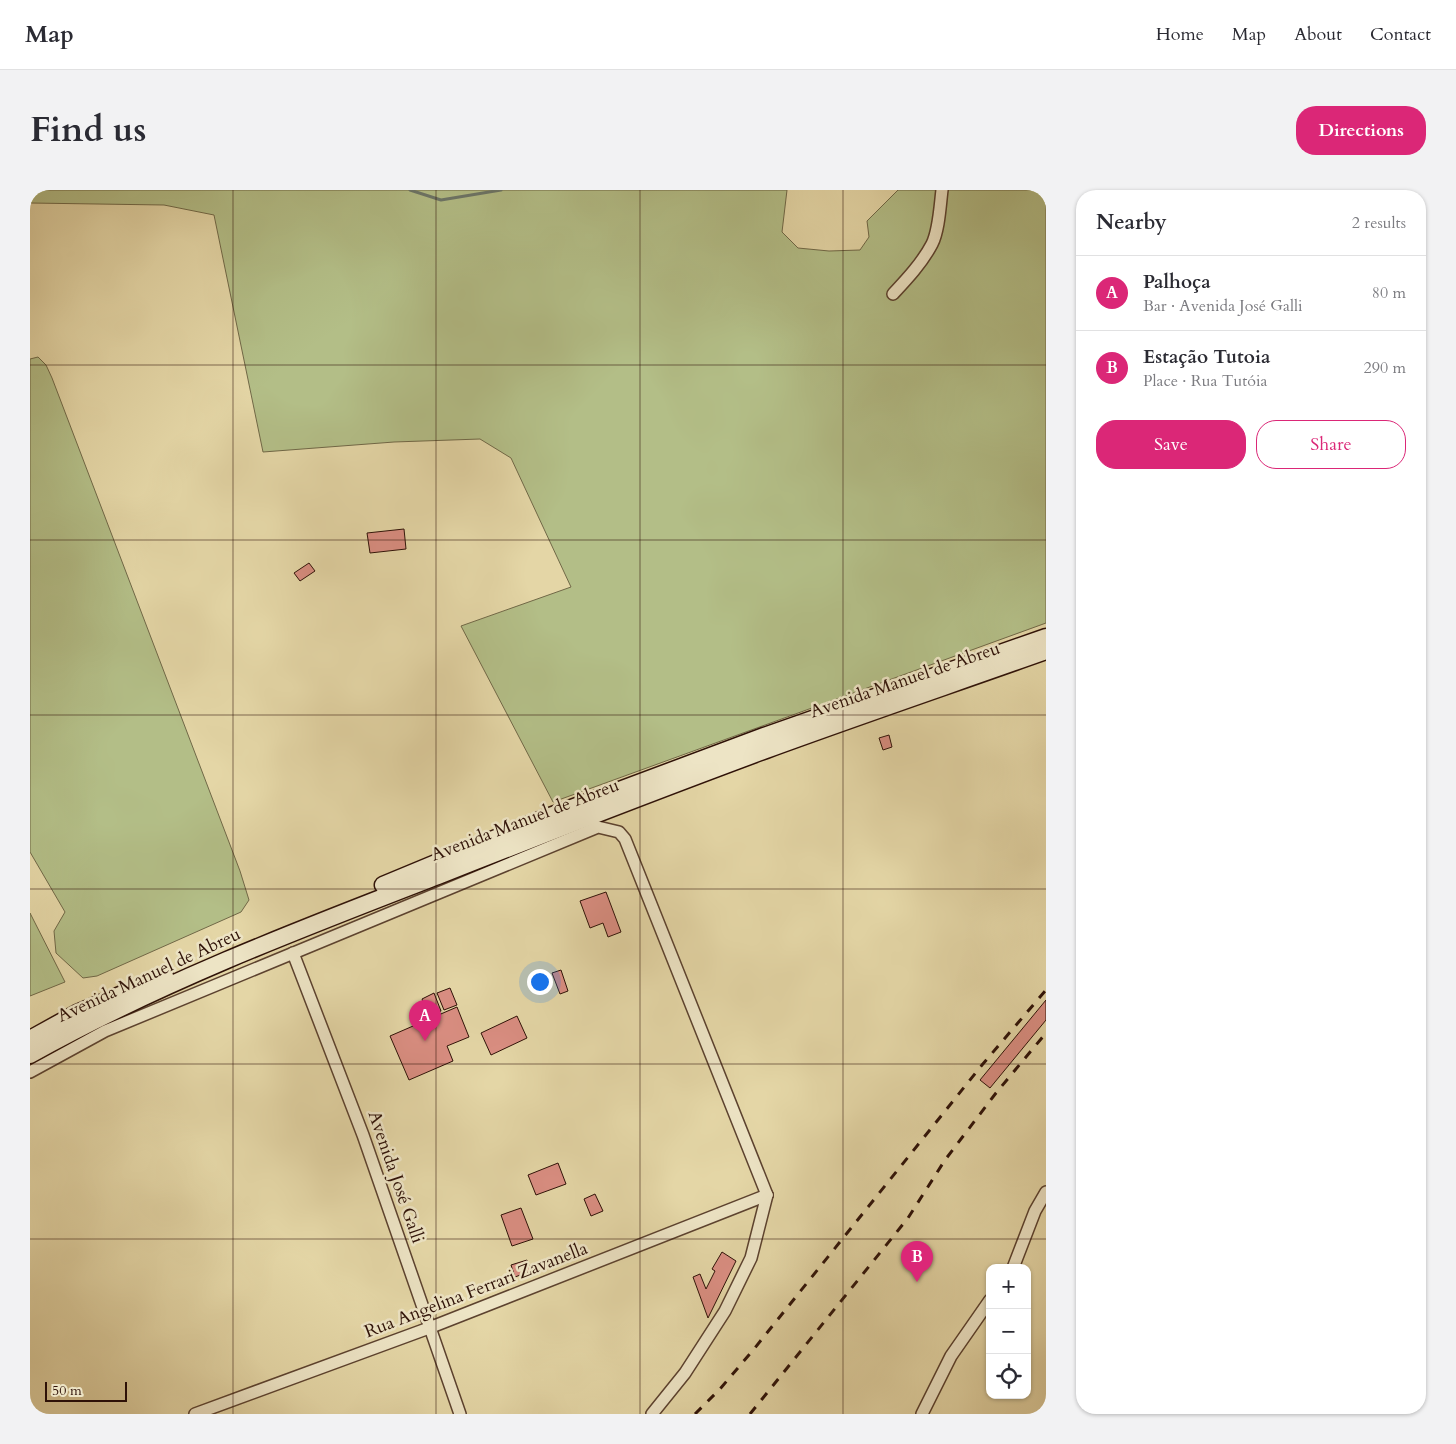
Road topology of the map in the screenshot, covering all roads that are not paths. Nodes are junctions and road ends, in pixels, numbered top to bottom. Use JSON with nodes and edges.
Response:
{"nodes":[{"id":1,"x":942,"y":190,"type":"edge"},
{"id":2,"x":893,"y":294,"type":"dead end"},
{"id":3,"x":1046,"y":637,"type":"edge"},
{"id":4,"x":1046,"y":651,"type":"edge"},
{"id":5,"x":293,"y":953,"type":"junction"},
{"id":6,"x":30,"y":1038,"type":"edge"},
{"id":7,"x":30,"y":1055,"type":"edge"},
{"id":8,"x":30,"y":1072,"type":"edge"},
{"id":9,"x":1046,"y":1192,"type":"edge"},
{"id":10,"x":767,"y":1195,"type":"junction"},
{"id":11,"x":1015,"y":1264,"type":"edge"},
{"id":12,"x":986,"y":1306,"type":"edge"},
{"id":13,"x":429,"y":1328,"type":"junction"},
{"id":14,"x":195,"y":1414,"type":"edge"},
{"id":15,"x":460,"y":1414,"type":"edge"},
{"id":16,"x":652,"y":1414,"type":"edge"},
{"id":17,"x":922,"y":1414,"type":"edge"}],
"edges":[{"from":1,"to":2,"type":"street"},
{"from":3,"to":6,"type":"main road","name":"Avenida Manuel de Abreu"},
{"from":4,"to":7,"type":"main road","name":"Avenida Manuel de Abreu"},
{"from":5,"to":8,"type":"street"},
{"from":5,"to":10,"type":"street"},
{"from":5,"to":13,"type":"street","name":"Avenida José Galli"},
{"from":9,"to":11,"type":"street"},
{"from":10,"to":13,"type":"street","name":"Rua Angelina Ferrari Zavanella"},
{"from":10,"to":16,"type":"street"},
{"from":12,"to":17,"type":"street"},
{"from":13,"to":14,"type":"street","name":"Rua Angelina Ferrari Zavanella"},
{"from":13,"to":15,"type":"street","name":"Avenida José Galli"}]}
